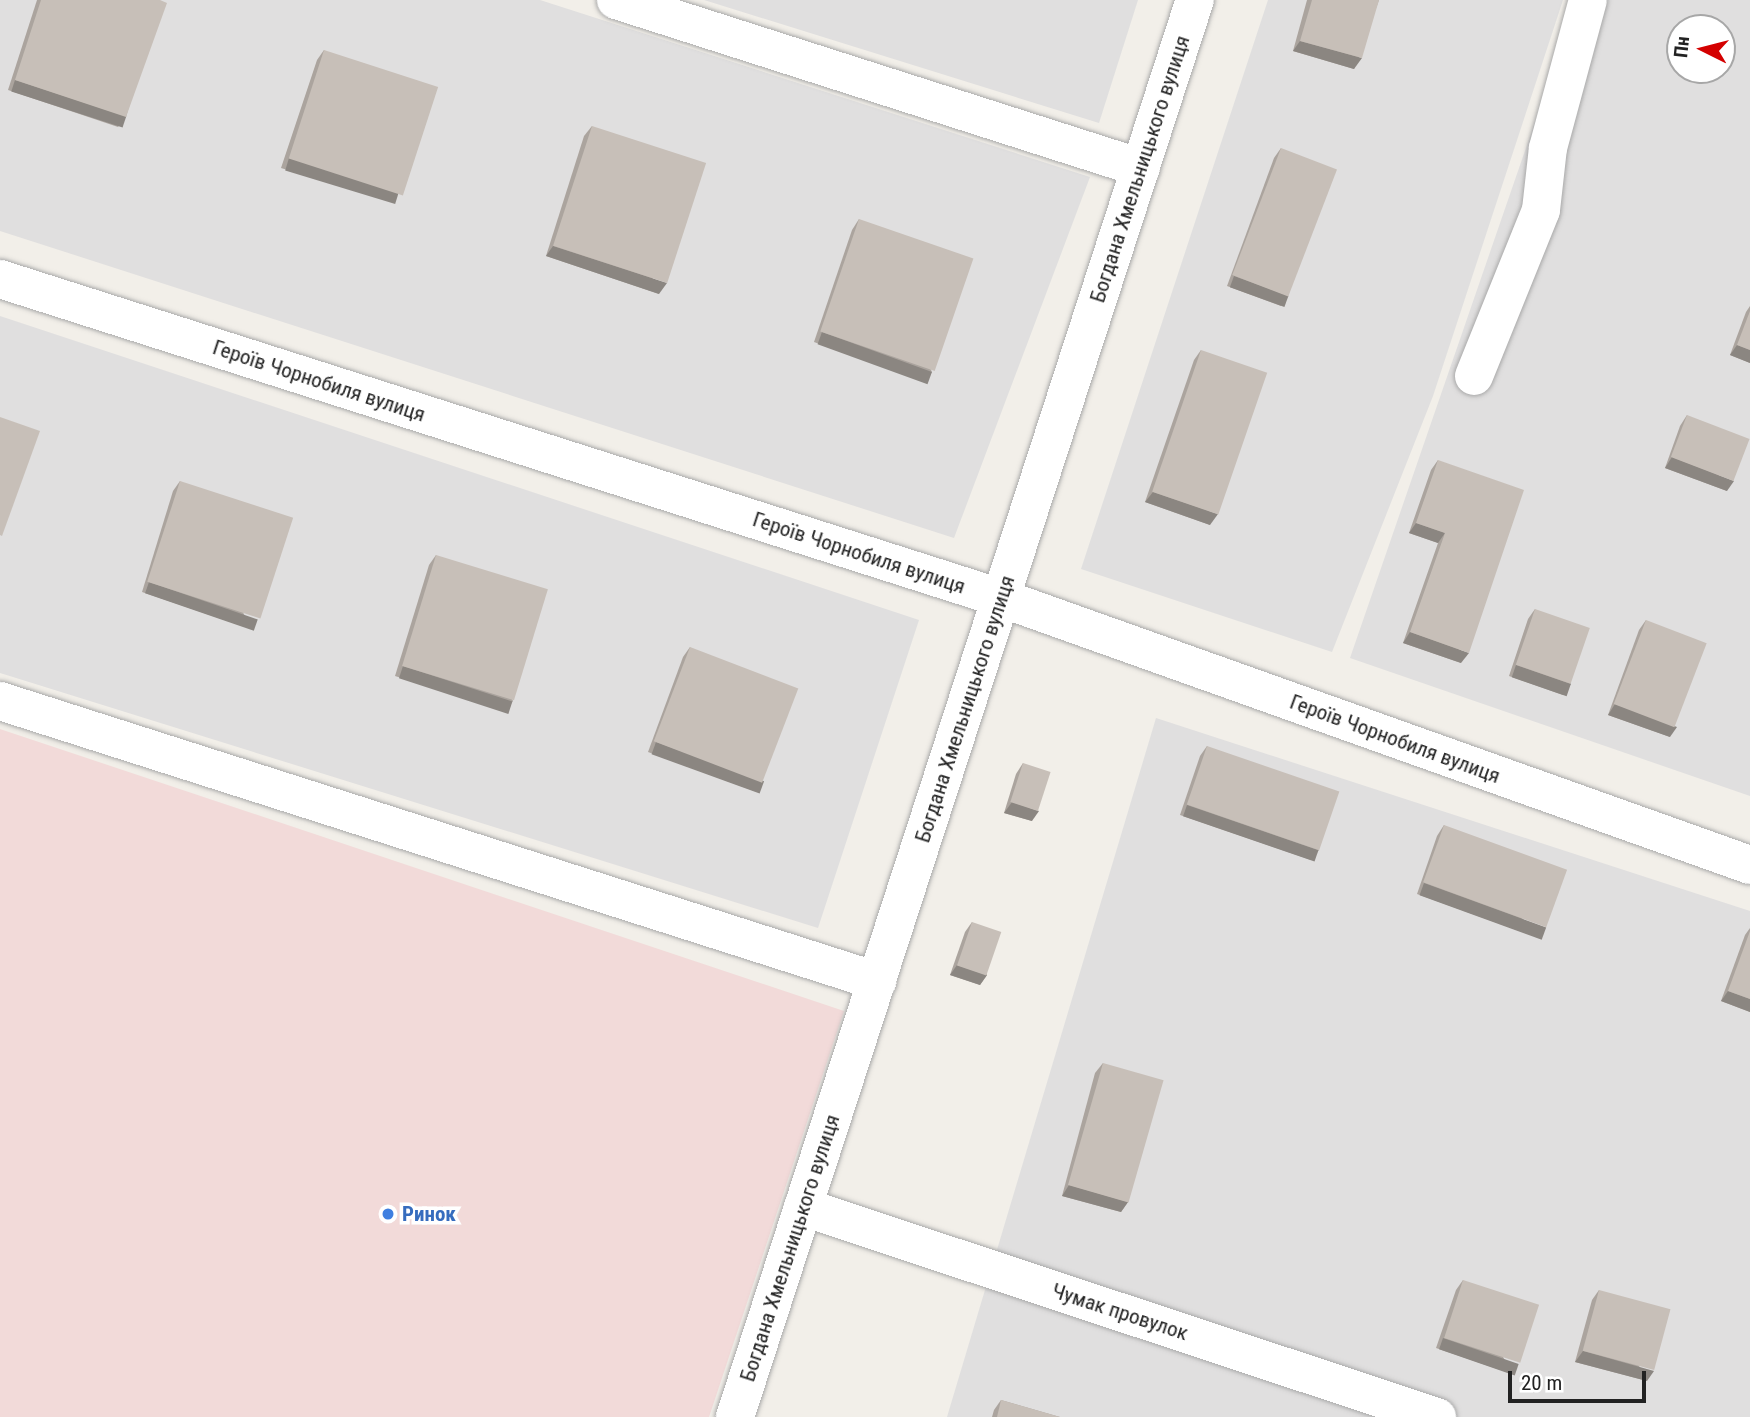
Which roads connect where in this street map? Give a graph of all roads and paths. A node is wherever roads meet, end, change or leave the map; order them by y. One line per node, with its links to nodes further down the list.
1 (616, 0): 4 (street)
2 (1195, 0): 4 (street, Богдана Хмельницького вулиця)
3 (1588, 0): 6 (street)
4 (1141, 168): 7 (street, Богдана Хмельницького вулиця)
5 (0, 279): 7 (street, Героїв Чорнобиля вулиця)
6 (1474, 376)
7 (1001, 598): 9 (street, Героїв Чорнобиля вулиця); 10 (street, Богдана Хмельницького вулиця)
8 (0, 701): 10 (street)
9 (1750, 865)
10 (877, 981): 11 (street, Богдана Хмельницького вулиця)
11 (803, 1207): 12 (street, Богдана Хмельницького вулиця); 13 (street, Чумак провулок)
12 (735, 1417)
13 (1437, 1417)

